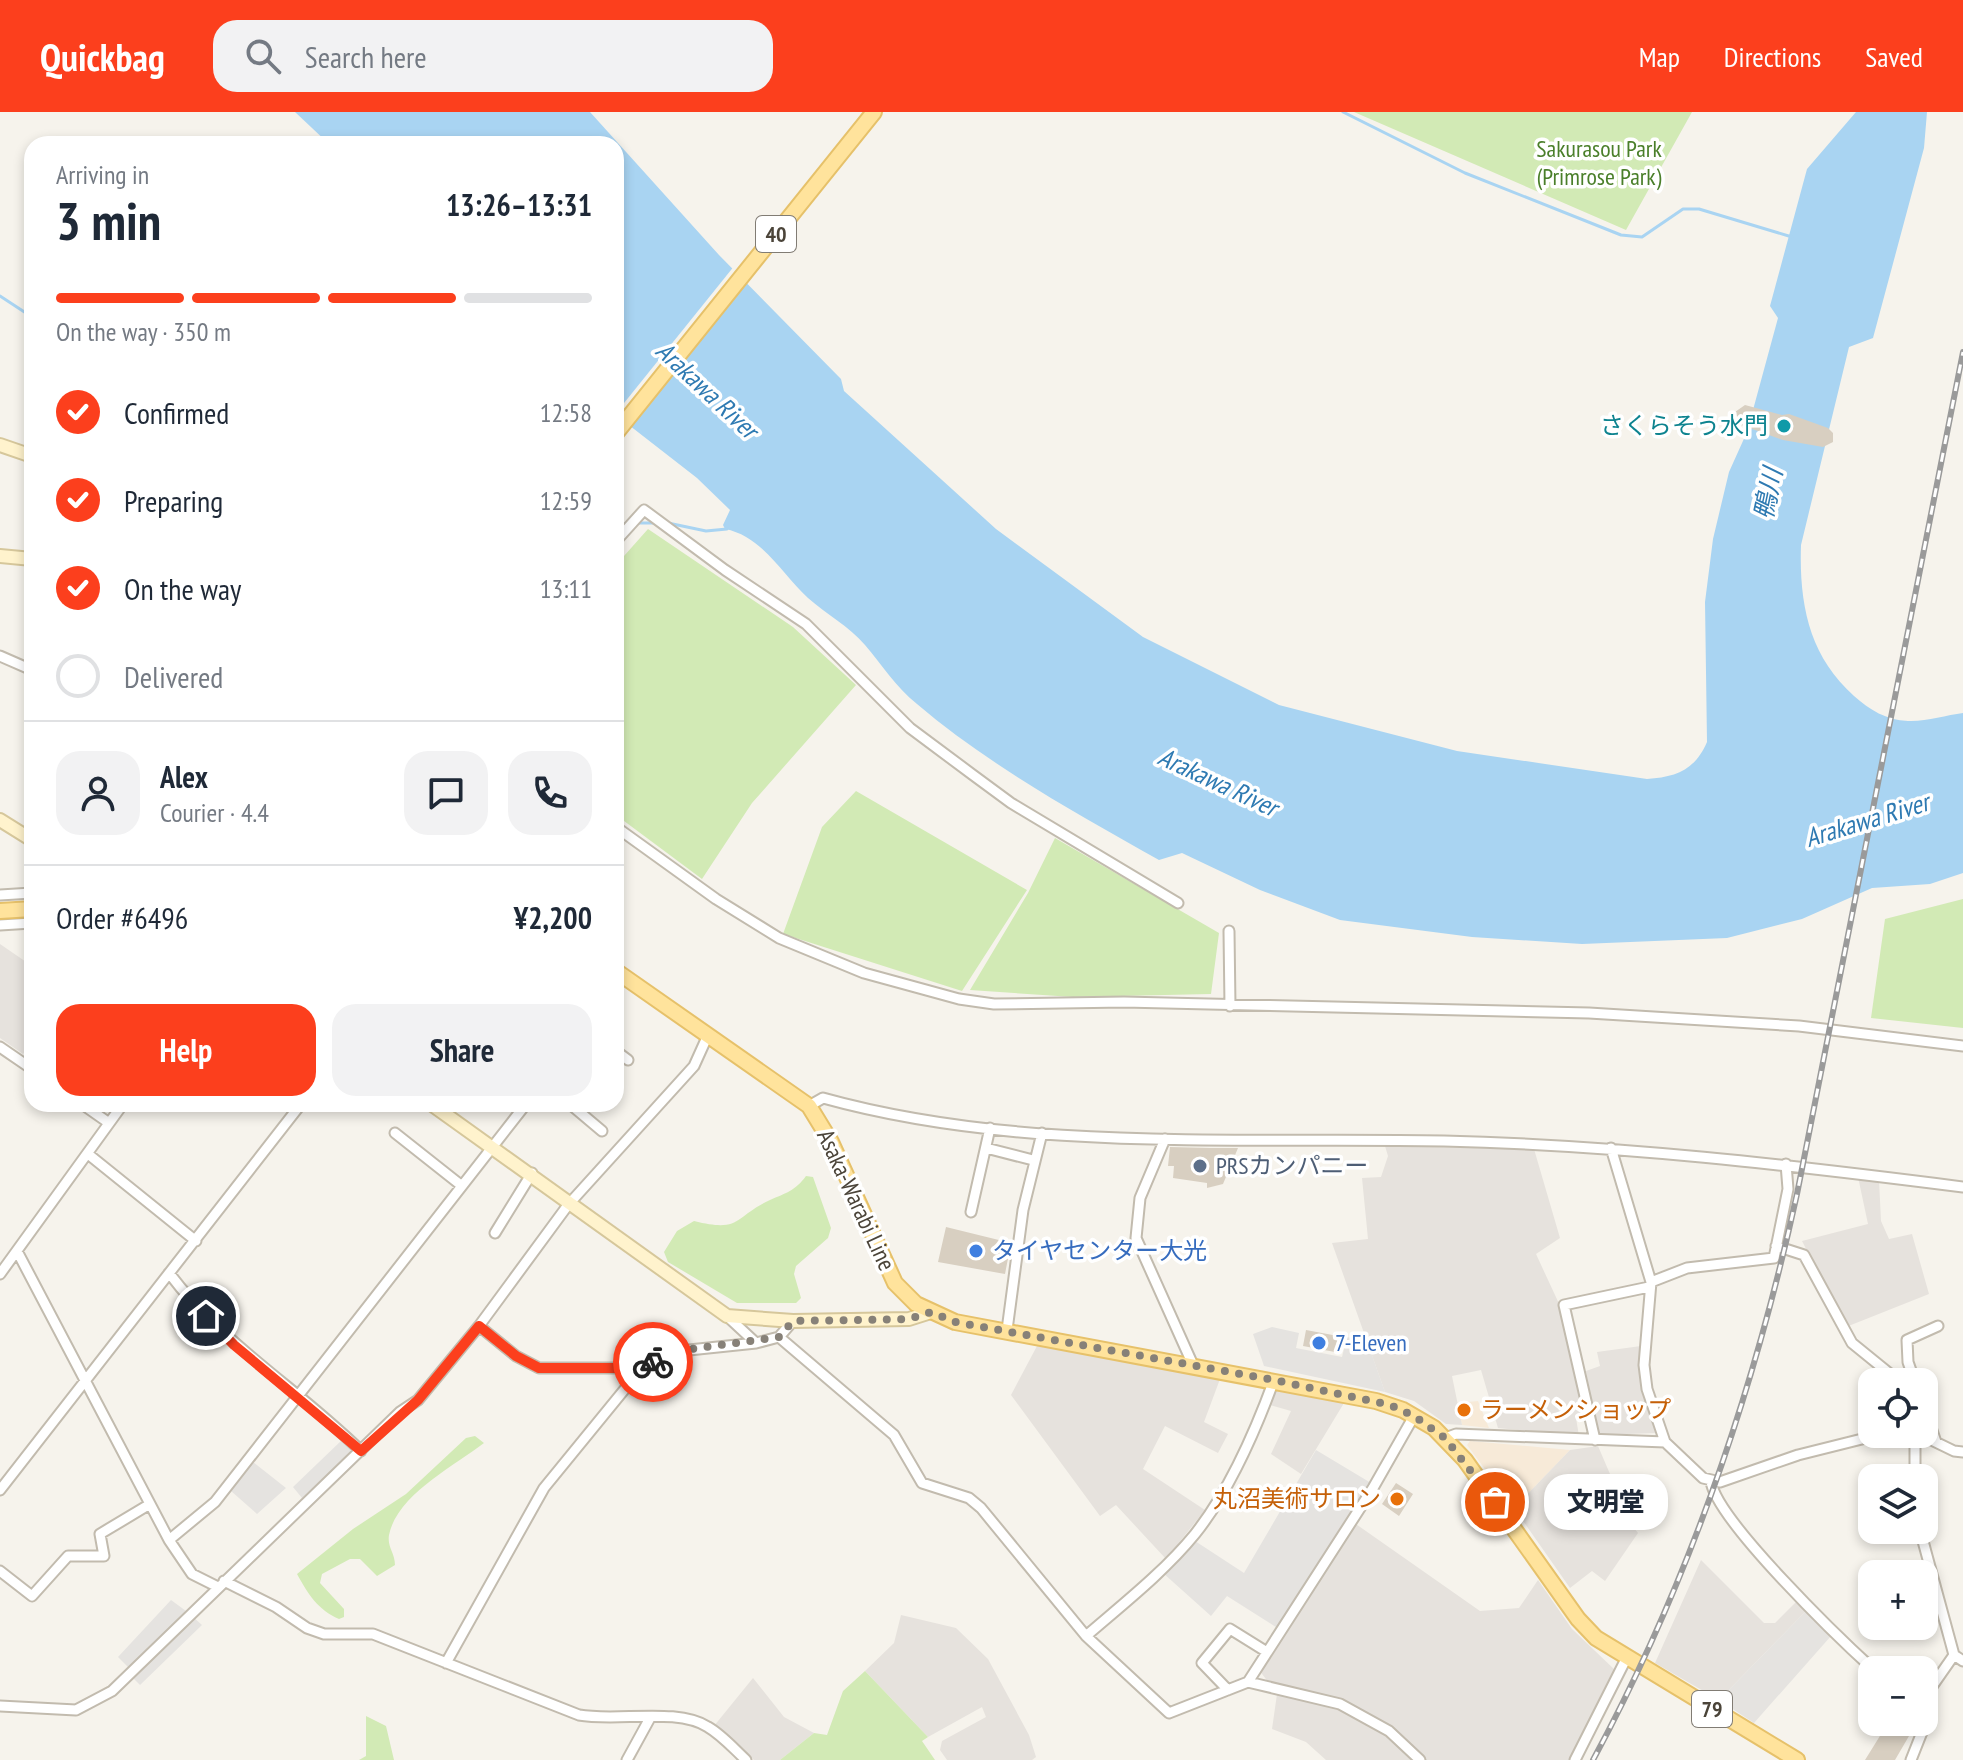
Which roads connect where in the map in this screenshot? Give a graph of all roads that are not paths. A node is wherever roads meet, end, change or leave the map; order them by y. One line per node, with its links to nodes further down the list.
1 (874, 112): 2 (main road, 40)
2 (624, 423)
3 (0, 445): 4 (street)
4 (24, 453)
5 (624, 532): 15 (street)
6 (0, 556): 7 (street)
7 (24, 558)
8 (0, 656): 9 (street)
9 (24, 666)
10 (0, 820): 12 (street)
11 (624, 833): 22 (street)
12 (24, 835)
13 (24, 894): 14 (street)
14 (0, 895)
15 (1178, 903)
16 (24, 910): 17 (main road)
17 (0, 911)
18 (24, 924): 19 (street)
19 (0, 925)
20 (1229, 931): 22 (street)
21 (624, 977): 23 (main road, Asaka-Warabi Line / 79)
22 (1230, 1006): 24 (street)
23 (708, 1035): 29 (main road, Asaka-Warabi Line / 79); 51 (street)
24 (1963, 1046)
25 (0, 1047): 28 (street)
26 (624, 1057): 27 (street)
27 (628, 1060)
28 (24, 1064)
29 (809, 1106): 37 (street); 60 (main road, Asaka-Warabi Line / 79)
30 (93, 1112): 36 (street)
31 (117, 1112): 36 (street)
32 (295, 1112): 54 (street)
33 (443, 1112): 42 (street)
34 (520, 1112): 42 (street)
35 (579, 1112): 38 (street)
36 (109, 1123): 45 (street)
37 (990, 1128): 40 (street); 43 (street)
38 (602, 1131)
39 (395, 1133): 49 (street)
40 (1042, 1133): 41 (street); 46 (street)
41 (1165, 1139): 44 (street); 68 (street)
42 (493, 1145): 48 (street); 49 (street)
43 (986, 1148): 46 (street); 52 (street)
44 (1611, 1148): 47 (street); 59 (street)
45 (88, 1154): 54 (street); 56 (street)
46 (1033, 1160): 65 (street)
47 (1786, 1164): 50 (street); 55 (street)
48 (532, 1173): 51 (street); 53 (street)
49 (462, 1186): 74 (street)
50 (1963, 1187)
51 (568, 1205): 61 (street); 63 (street)
52 (971, 1212)
53 (495, 1233)
54 (196, 1241): 57 (street)
55 (1776, 1246): 59 (street); 70 (street)
56 (17, 1251): 58 (street); 73 (street)
57 (169, 1273): 73 (street); 74 (street)
58 (0, 1274)
59 (1650, 1285): 77 (street); 79 (street)
60 (931, 1312): 62 (street); 65 (main road, Asaka-Warabi Line / 79)
61 (727, 1316): 62 (street); 67 (street)
62 (793, 1321): 66 (street)
63 (479, 1326): 69 (street); 81 (street)
64 (1938, 1326): 71 (street)
65 (1007, 1330): 68 (main road, Asaka-Warabi Line / 79)
66 (779, 1337): 67 (street); 90 (street)
67 (756, 1343): 69 (street)
68 (1193, 1365): 72 (main road, Asaka-Warabi Line / 79)
69 (642, 1368): 96 (street)
70 (1883, 1368)
71 (1910, 1368)
72 (1274, 1380): 75 (main road, Asaka-Warabi Line / 79); 90 (street)
73 (84, 1381): 84 (street); 85 (street)
74 (297, 1399): 81 (street); 86 (street)
75 (1414, 1416): 76 (main road, Asaka-Warabi Line / 79); 91 (street)
76 (1445, 1438): 77 (street); 94 (main road, Asaka-Warabi Line / 79)
77 (1595, 1440): 79 (street)
78 (1858, 1440): 83 (street)
79 (1665, 1442): 83 (street)
80 (1938, 1443): 82 (street)
81 (361, 1451): 89 (street)
82 (1963, 1452)
83 (1711, 1481): 93 (street)
84 (0, 1490)
85 (150, 1504): 86 (street); 88 (street)
86 (169, 1540): 89 (street)
87 (1924, 1544): 92 (street)
88 (0, 1571)
89 (221, 1584): 96 (street); 100 (street)
90 (1086, 1636): 99 (street)
91 (1267, 1652): 98 (street); 99 (street)
92 (1954, 1655): 95 (street); 97 (street)
93 (1858, 1656)
94 (1626, 1659): 106 (street); 107 (main road, Asaka-Warabi Line / 79)
95 (1963, 1661)
96 (446, 1663): 101 (street)
97 (1938, 1678)
98 (1248, 1682): 99 (street); 105 (street)
99 (1228, 1690)
100 (0, 1706)
101 (650, 1718): 103 (street); 104 (street)
102 (1920, 1736): 108 (street)
103 (627, 1760)
104 (746, 1760)
105 (1420, 1760)
106 (1575, 1760)
107 (1797, 1760)
108 (1911, 1760)

